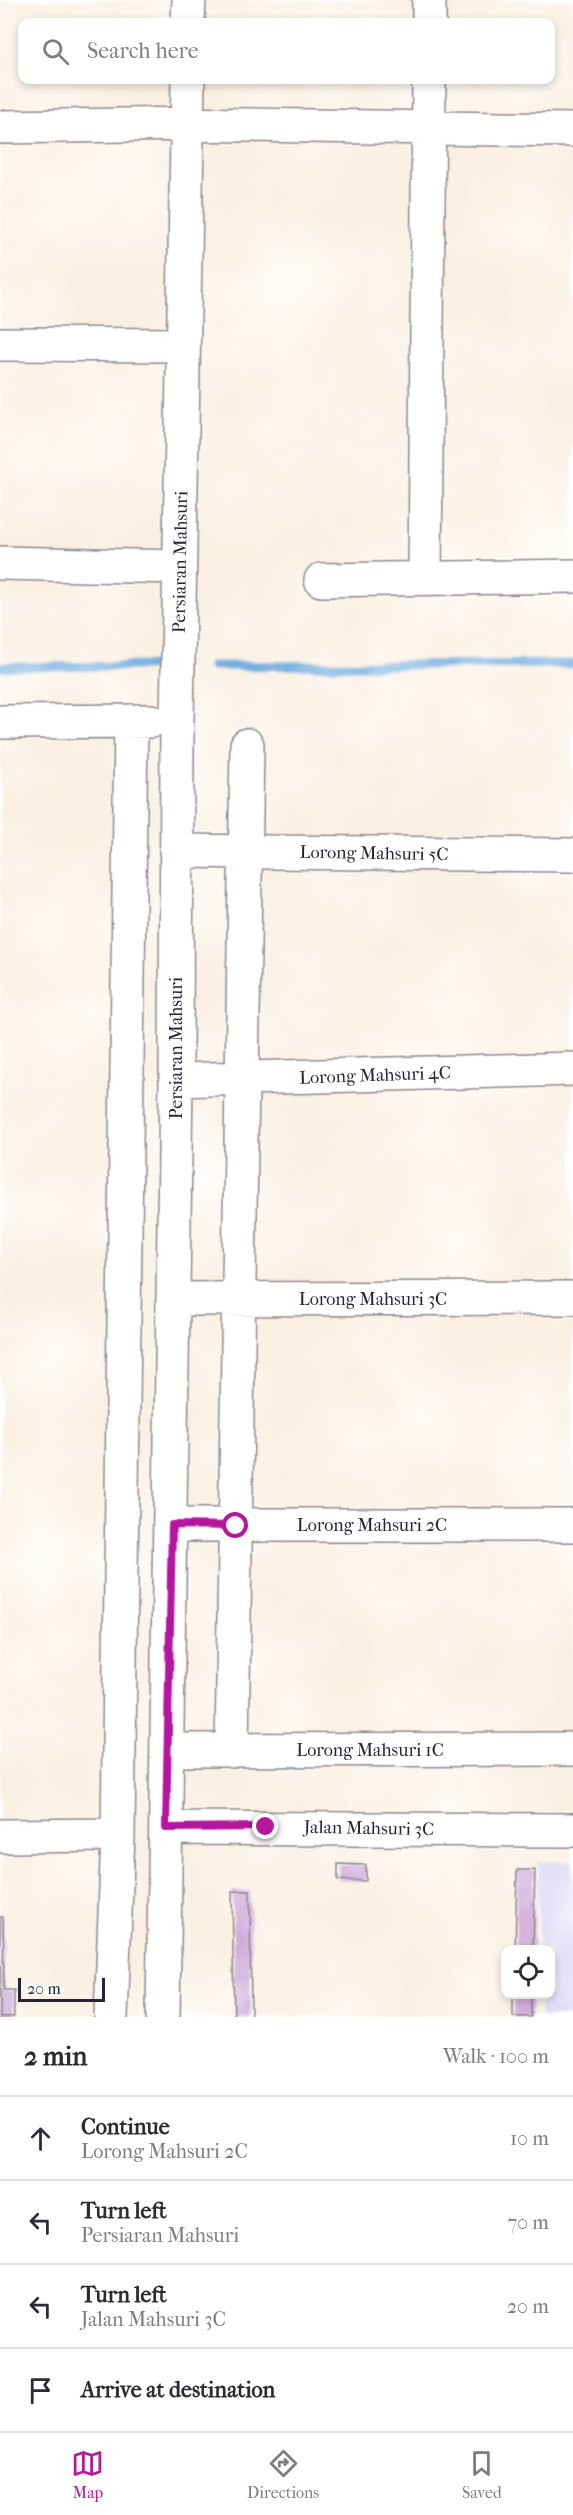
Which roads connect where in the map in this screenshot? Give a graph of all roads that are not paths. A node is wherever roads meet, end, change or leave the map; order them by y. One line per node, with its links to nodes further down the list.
1 (189, 0): 3 (street)
2 (429, 0): 4 (street)
3 (188, 18)
4 (429, 18)
5 (188, 84): 7 (street, Persiaran Mahsuri)
6 (429, 84): 9 (street)
7 (188, 124): 8 (street); 9 (street); 12 (street, Persiaran Mahsuri)
8 (0, 127)
9 (428, 128): 10 (street); 16 (street)
10 (573, 130)
11 (0, 344): 12 (street)
12 (183, 345): 14 (street, Persiaran Mahsuri)
13 (0, 563): 14 (street)
14 (179, 567): 19 (street, Persiaran Mahsuri)
15 (573, 576): 16 (street)
16 (425, 578): 17 (street)
17 (321, 580)
18 (131, 721): 19 (street); 20 (street); 39 (street)
19 (177, 721): 22 (street, Persiaran Mahsuri)
20 (0, 722)
21 (247, 745): 23 (street)
22 (176, 851): 23 (street, Lorong Mahsuri 5C); 27 (street, Persiaran Mahsuri)
23 (245, 851): 24 (street, Lorong Mahsuri 5C); 26 (street)
24 (573, 855)
25 (573, 1069): 26 (street, Lorong Mahsuri 4C)
26 (242, 1079): 27 (street, Lorong Mahsuri 4C); 30 (street)
27 (176, 1080): 29 (street, Persiaran Mahsuri)
28 (573, 1298): 30 (street, Lorong Mahsuri 3C)
29 (173, 1299): 30 (street, Lorong Mahsuri 3C); 31 (street, Persiaran Mahsuri)
30 (239, 1300): 33 (street)
31 (172, 1525): 33 (street, Lorong Mahsuri 2C); 35 (street, Persiaran Mahsuri)
32 (573, 1525): 33 (street, Lorong Mahsuri 2C)
33 (236, 1526): 36 (street)
34 (573, 1749): 36 (street, Lorong Mahsuri 1C)
35 (167, 1750): 36 (street, Lorong Mahsuri 1C); 37 (street, Persiaran Mahsuri)
36 (232, 1751)
37 (166, 1828): 38 (street, Jalan Mahsuri 3C); 41 (street, Persiaran Mahsuri)
38 (573, 1830)
39 (118, 1835): 40 (street); 42 (street)
40 (0, 1836)
41 (164, 1980): 42 (street); 44 (street, Persiaran Mahsuri)
42 (112, 1981): 43 (street)
43 (111, 2017)
44 (163, 2017)

